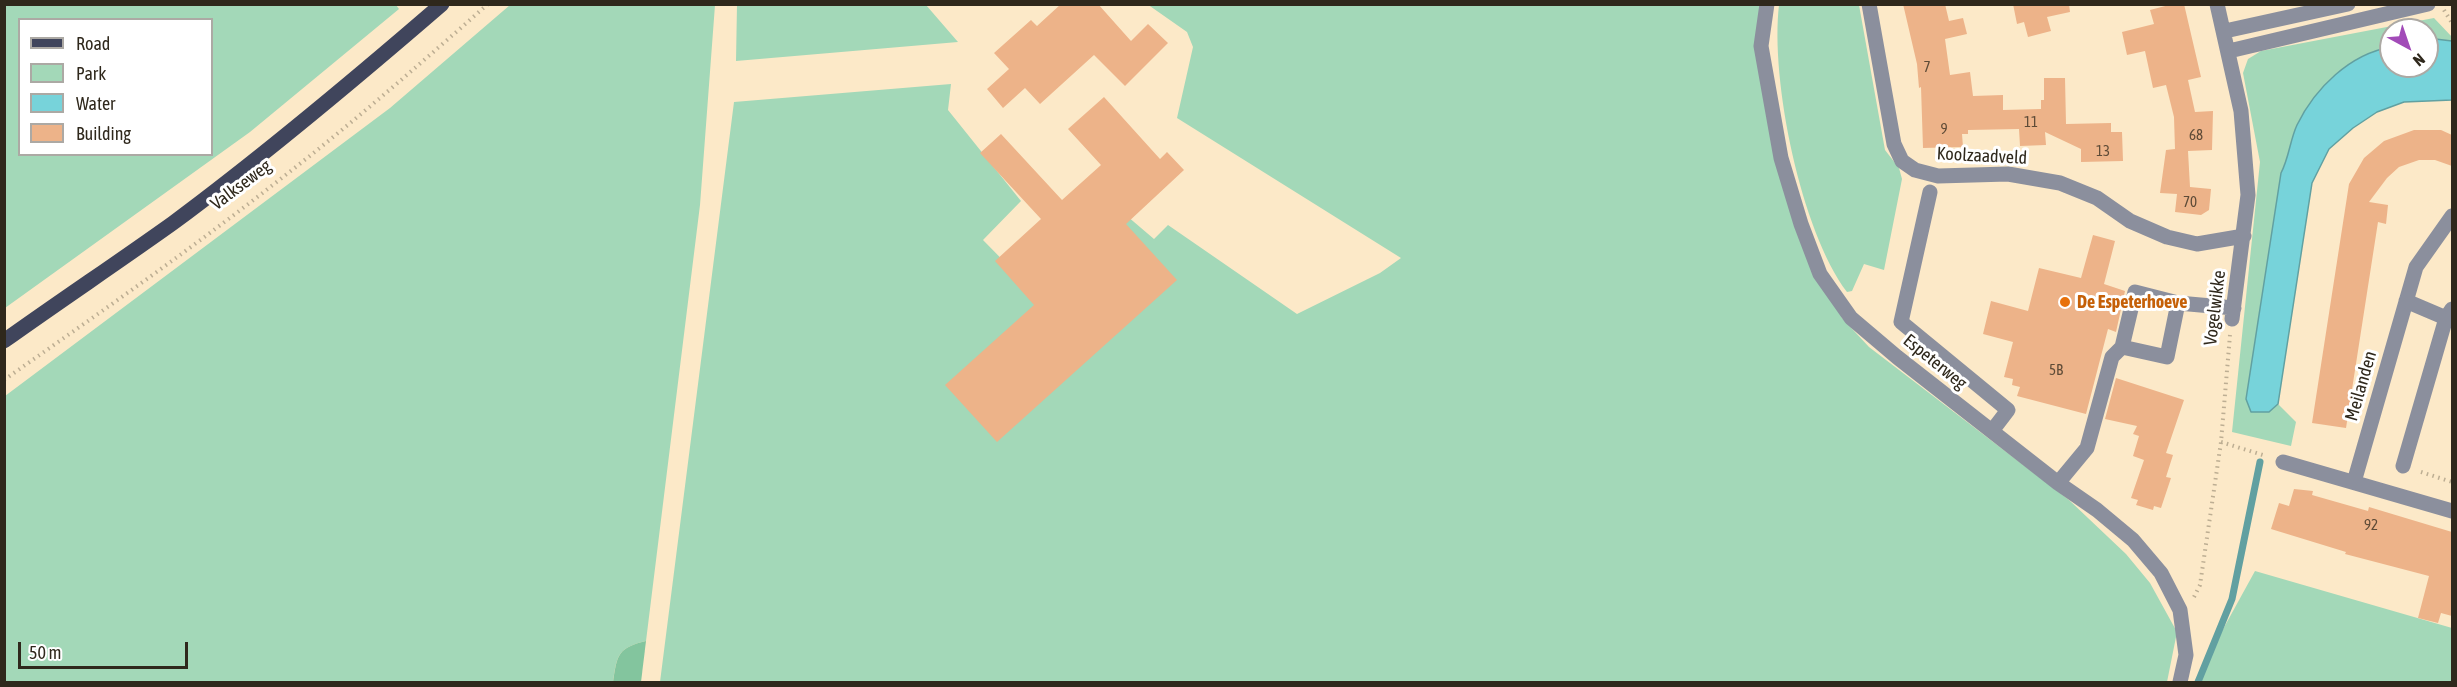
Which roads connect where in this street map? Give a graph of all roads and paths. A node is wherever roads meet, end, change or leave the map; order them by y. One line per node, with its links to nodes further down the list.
1 (442, 4): 20 (main road, Valkseweg)
2 (488, 4): 22 (path, Valkseweg)
3 (1767, 4): 23 (street, Espeterweg)
4 (1869, 4): 15 (street, Koolzaadveld)
5 (2217, 4): 11 (street, Vogelwikke)
6 (2348, 4): 11 (street)
7 (2428, 4): 9 (street)
8 (2441, 4): 10 (path)
9 (2400, 8): 12 (street)
10 (2452, 24)
11 (2225, 31): 12 (street, Vogelwikke)
12 (2229, 51): 15 (street, Vogelwikke)
13 (1930, 192): 23 (street)
14 (2452, 216): 16 (street, Meilanden)
15 (2244, 236): 18 (street, Vogelwikke)
16 (2406, 301): 19 (street); 27 (street, Meilanden)
17 (2178, 303): 18 (street); 21 (street); 21 (street)
18 (2233, 314): 24 (path, Vogelwikke)
19 (2449, 314): 26 (street)
20 (4, 341)
21 (2122, 347): 29 (street)
22 (4, 380)
23 (1992, 431): 29 (street, Espeterweg)
24 (2221, 442): 25 (path); 31 (path, Vogelwikke)
25 (2283, 462): 27 (street)
26 (2403, 466): 28 (path)
27 (2354, 482): 30 (street)
28 (2452, 482)
29 (2058, 483): 31 (street, Espeterweg)
30 (2452, 511)
31 (2180, 610): 32 (street, Espeterweg)
32 (2180, 682)

